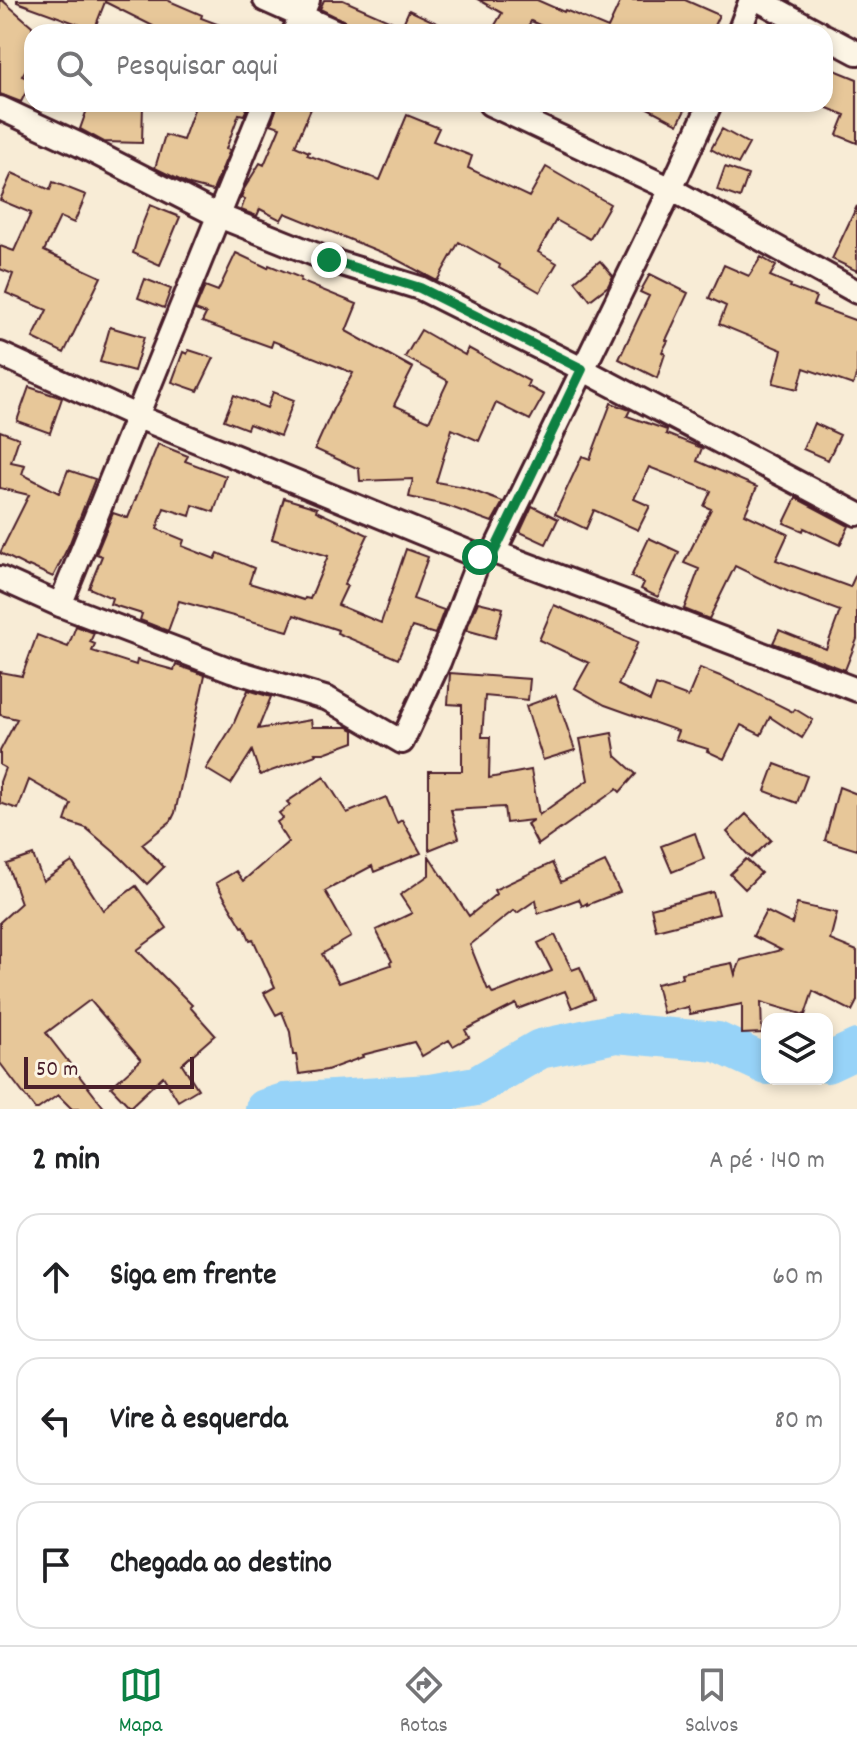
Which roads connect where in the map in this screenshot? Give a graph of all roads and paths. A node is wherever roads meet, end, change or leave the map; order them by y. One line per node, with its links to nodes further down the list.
1 (265, 0): 4 (street)
2 (751, 0): 5 (street)
3 (759, 0): 6 (street)
4 (301, 16)
5 (742, 24)
6 (803, 24)
7 (833, 40): 8 (street)
8 (857, 53)
9 (0, 108): 14 (street)
10 (261, 112): 14 (street)
11 (507, 112): 13 (street)
12 (706, 112): 13 (street)
13 (671, 189): 15 (street); 17 (street)
14 (219, 216): 17 (street); 18 (street)
15 (857, 292)
16 (0, 354): 18 (street)
17 (582, 369): 19 (street); 20 (street)
18 (136, 416): 20 (street); 22 (street)
19 (857, 514)
20 (487, 555): 22 (street); 23 (street)
21 (0, 578): 22 (street)
22 (60, 605)
23 (857, 690)

